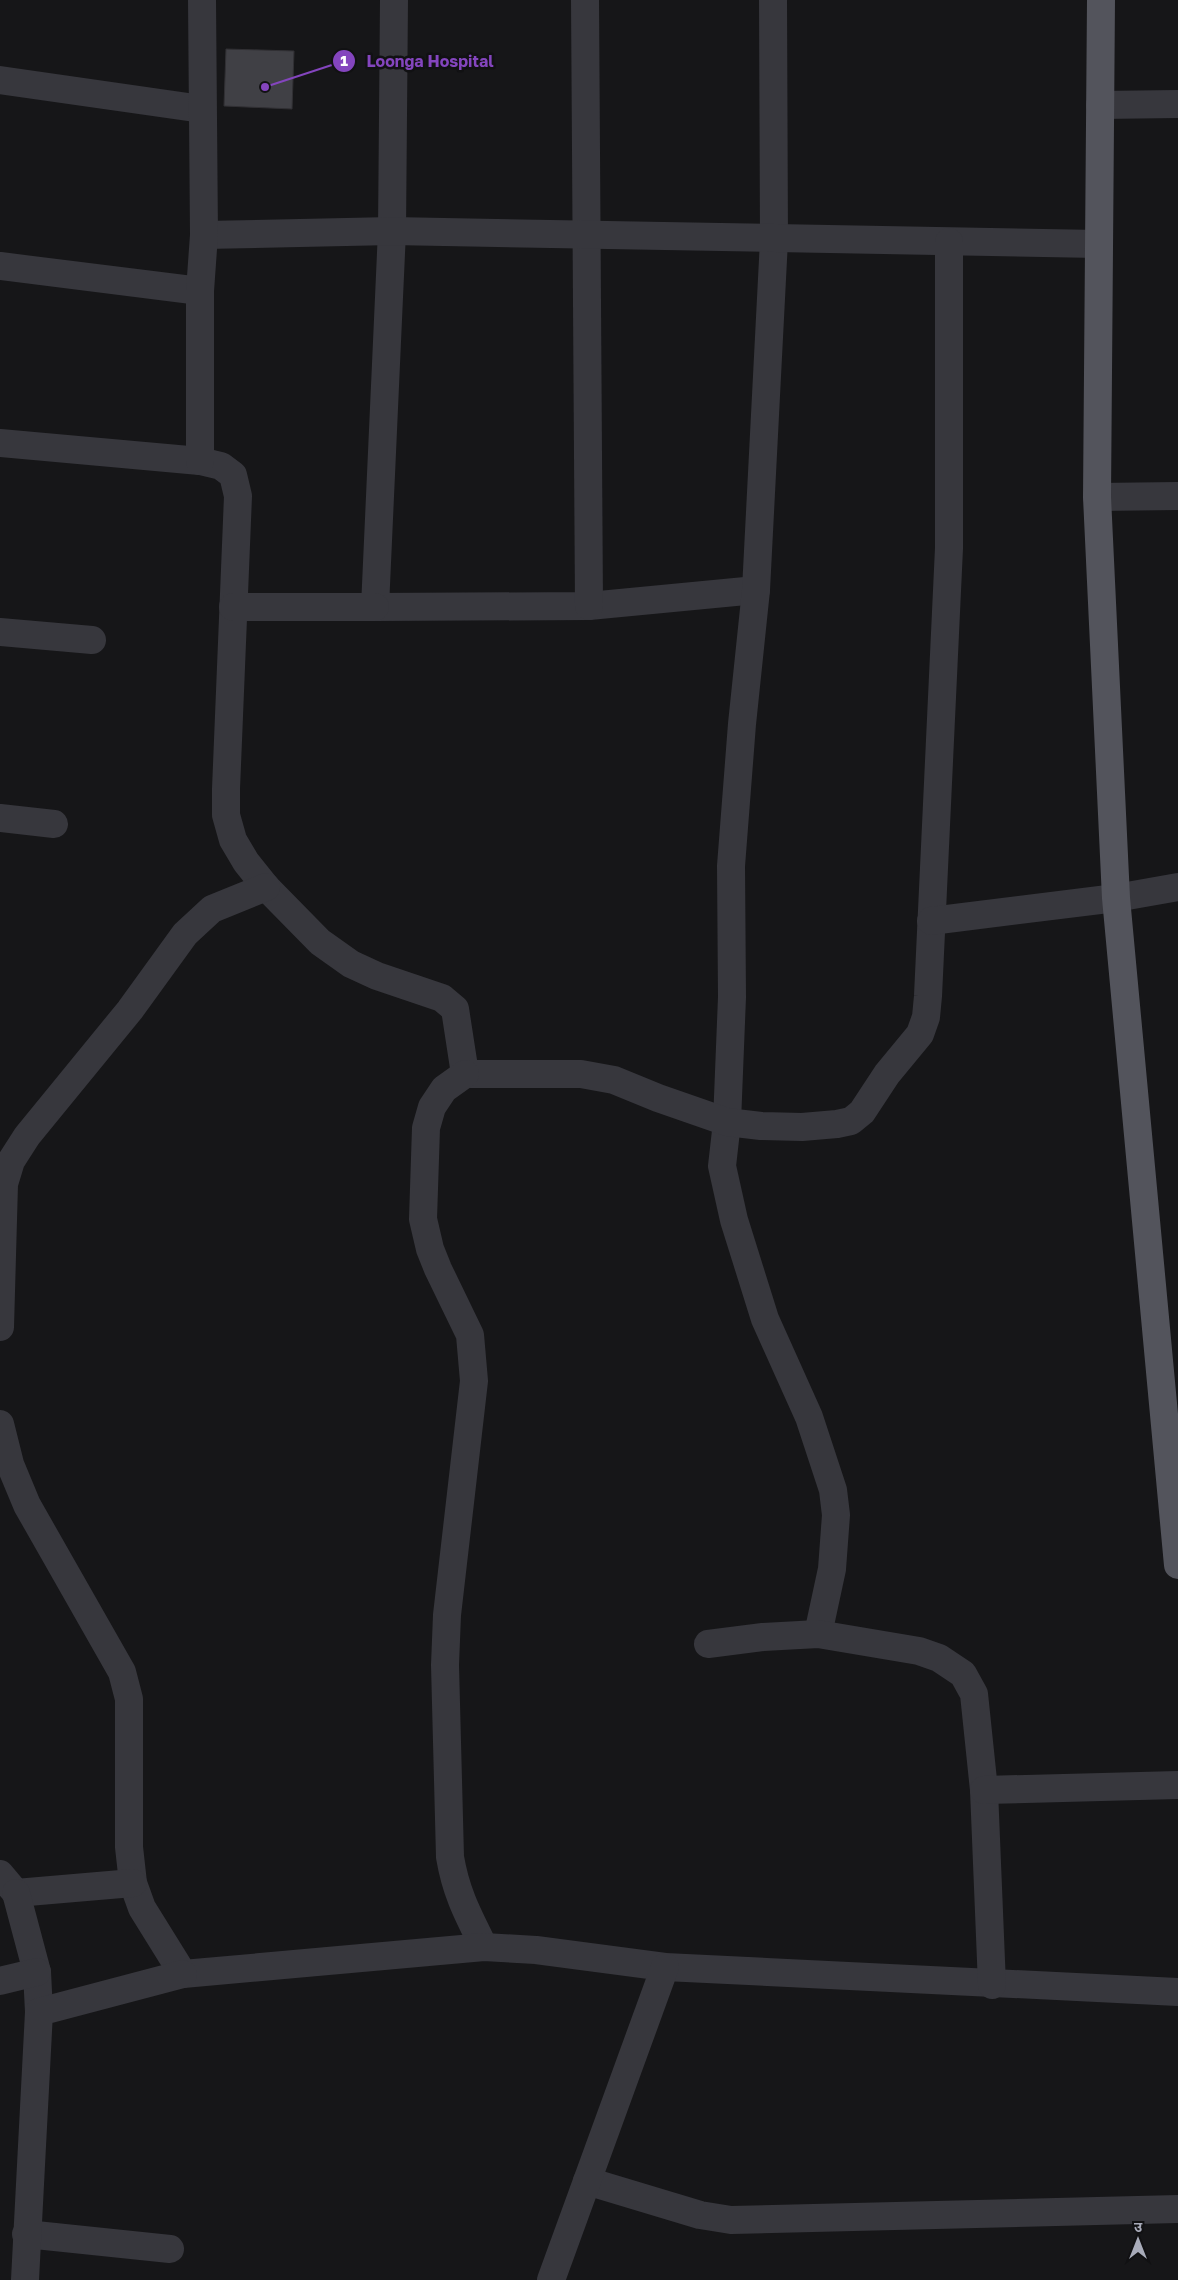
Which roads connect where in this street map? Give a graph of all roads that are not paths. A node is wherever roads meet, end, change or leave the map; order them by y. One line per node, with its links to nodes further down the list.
1 (202, 0): 9 (street)
2 (394, 0): 10 (street)
3 (585, 0): 12 (street)
4 (773, 0): 13 (street)
5 (1101, 0): 8 (main road)
6 (0, 80): 9 (street)
7 (1178, 104): 8 (street)
8 (1100, 105): 15 (main road)
9 (202, 109): 11 (street)
10 (392, 231): 11 (street); 12 (street); 25 (street)
11 (204, 235): 17 (street)
12 (586, 236): 13 (street); 23 (street)
13 (774, 240): 14 (street); 22 (street)
14 (948, 242): 15 (street); 33 (street)
15 (1099, 244): 21 (main road)
16 (0, 266): 17 (street)
17 (200, 291): 19 (street)
18 (0, 443): 19 (street)
19 (200, 461): 24 (street)
20 (1178, 496): 21 (street)
21 (1097, 497): 32 (main road)
22 (756, 590): 23 (street); 35 (street)
23 (589, 606): 25 (street)
24 (233, 607): 25 (street); 30 (street)
25 (375, 607)
26 (0, 632): 27 (street)
27 (92, 640)
28 (0, 818): 29 (street)
29 (54, 824)
30 (266, 887): 34 (street); 36 (street)
31 (1178, 887): 32 (street)
32 (1116, 898): 33 (street); 39 (main road)
33 (931, 921): 35 (street)
34 (465, 1074): 35 (street); 46 (street)
35 (727, 1122): 40 (street)
36 (1, 1214): 37 (street)
37 (0, 1327)
38 (0, 1424): 44 (street)
39 (1178, 1565)
40 (818, 1634): 41 (street); 43 (street)
41 (708, 1644)
42 (1178, 1785): 43 (street)
43 (984, 1790): 51 (street)
44 (133, 1883): 45 (street); 49 (street)
45 (8, 1884): 48 (street)
46 (484, 1947): 47 (street); 49 (street)
47 (665, 1966): 51 (street); 54 (street)
48 (37, 1972): 50 (street); 53 (street)
49 (184, 1974): 53 (street)
50 (0, 1981)
51 (992, 1984): 52 (street)
52 (1178, 1992)
53 (39, 2012): 56 (street)
54 (587, 2181): 55 (street); 59 (street)
55 (1178, 2209)
56 (26, 2234): 57 (street); 58 (street)
57 (170, 2249)
58 (25, 2280)
59 (551, 2280)

